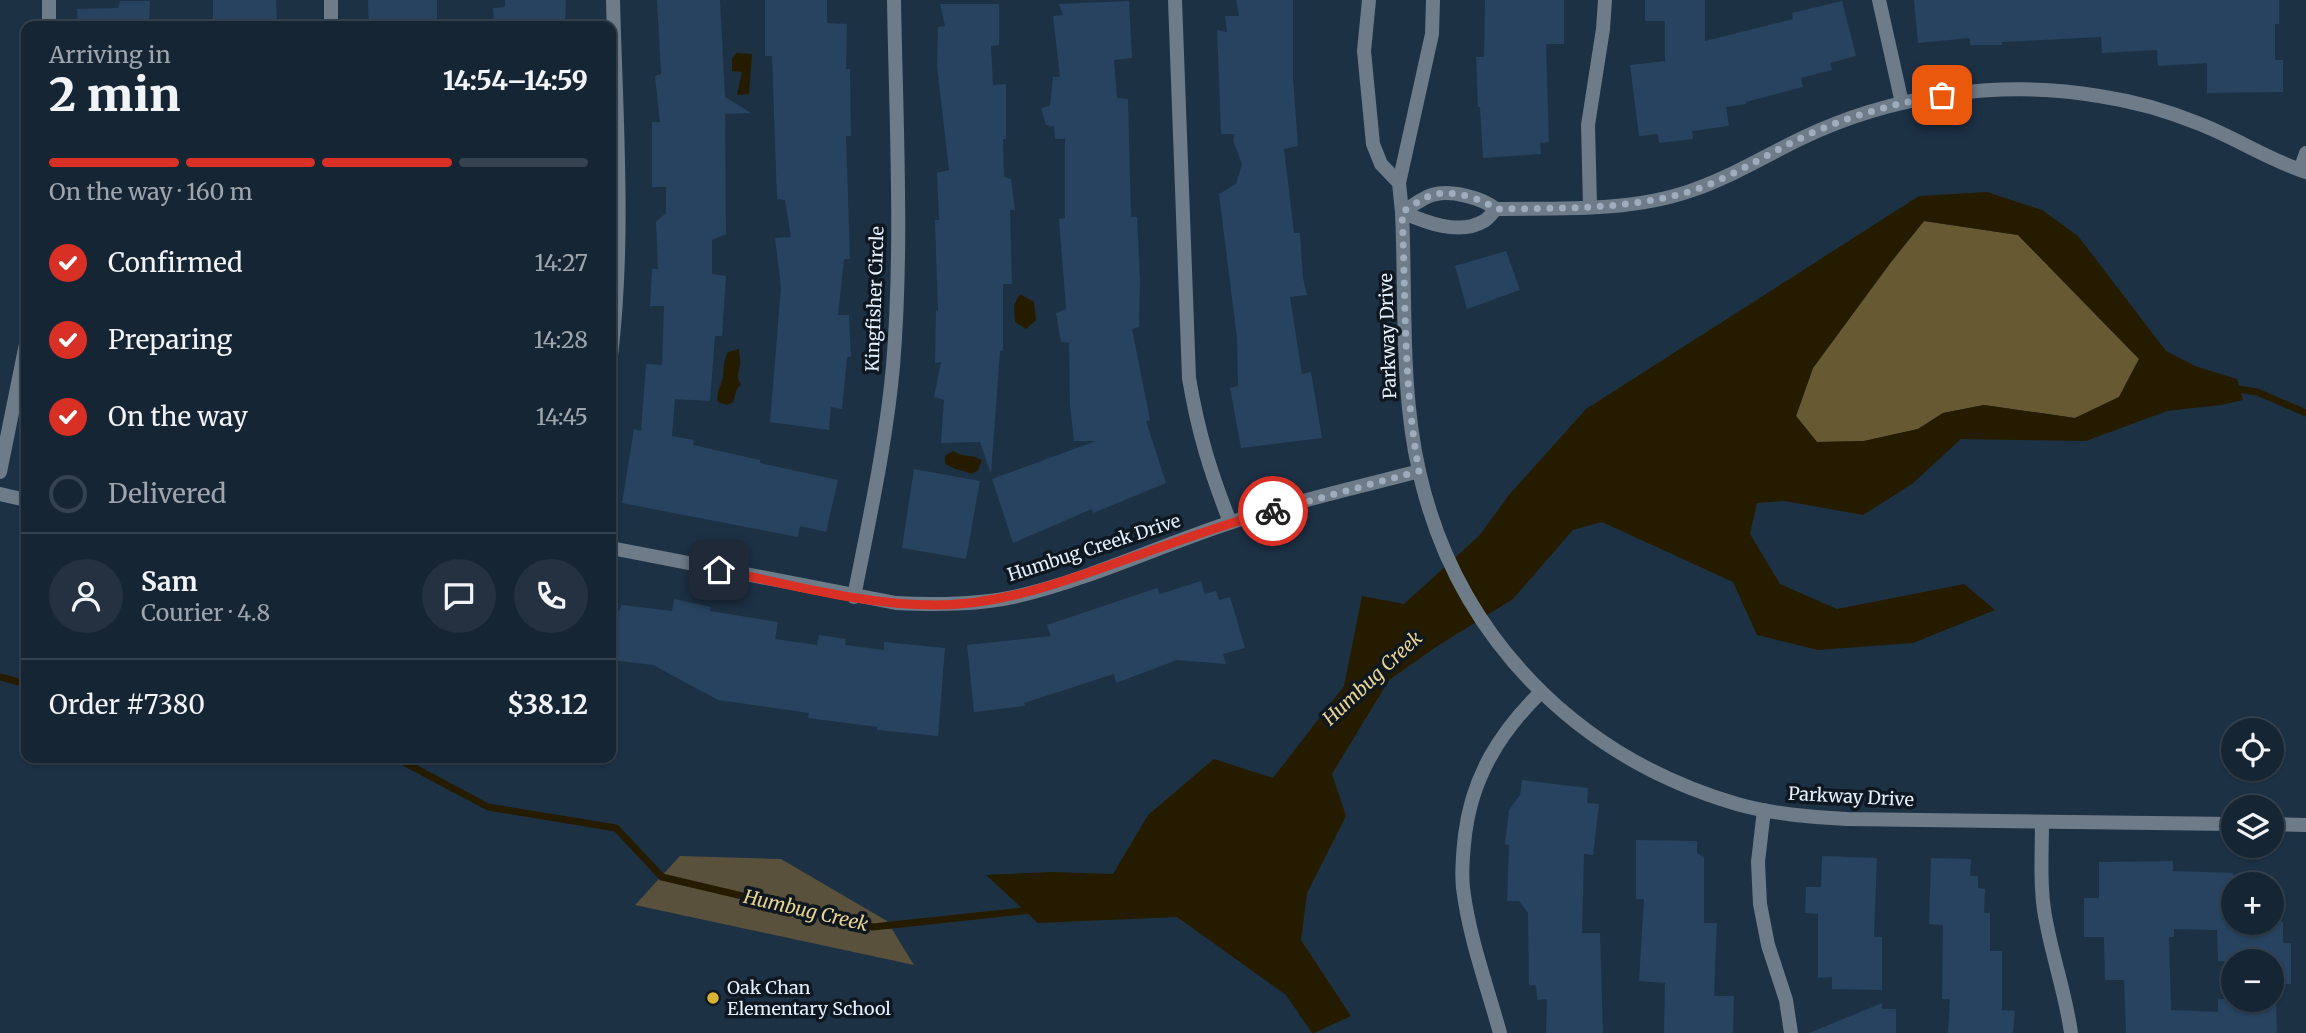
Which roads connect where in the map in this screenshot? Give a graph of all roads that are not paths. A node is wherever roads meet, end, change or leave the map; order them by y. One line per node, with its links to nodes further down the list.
1 (49, 0): 10 (street)
2 (331, 0): 11 (street)
3 (613, 0): 12 (street)
4 (894, 0): 29 (street, Kingfisher Circle)
5 (1175, 0): 27 (street)
6 (1369, 0): 17 (street)
7 (1433, 0): 17 (street, Parkway Drive)
8 (1605, 0): 18 (street)
9 (1879, 0): 13 (street)
10 (49, 21)
11 (331, 21)
12 (613, 21)
13 (1902, 103): 16 (street); 18 (street)
14 (616, 142): 21 (street)
15 (2306, 153): 16 (street)
16 (2303, 171)
17 (1399, 183): 20 (street, Parkway Drive)
18 (1590, 206): 19 (street)
19 (1496, 209): 20 (street); 20 (street)
20 (1402, 212): 23 (street, Parkway Drive)
21 (616, 291)
22 (21, 369): 24 (street)
23 (1419, 471): 27 (street, Humbug Creek Drive); 30 (street, Parkway Drive)
24 (0, 472)
25 (0, 494): 26 (street)
26 (21, 499)
27 (1230, 522): 29 (street, Humbug Creek Drive)
28 (616, 549): 29 (street, Humbug Creek Drive)
29 (855, 597)
30 (1541, 692): 31 (street, Parkway Drive); 36 (street)
31 (1764, 810): 32 (street, Parkway Drive); 37 (street)
32 (2042, 822): 33 (street, Parkway Drive); 38 (street)
33 (2221, 824)
34 (2284, 824): 35 (street)
35 (2306, 825)
36 (1500, 1033)
37 (1791, 1033)
38 (2071, 1033)

